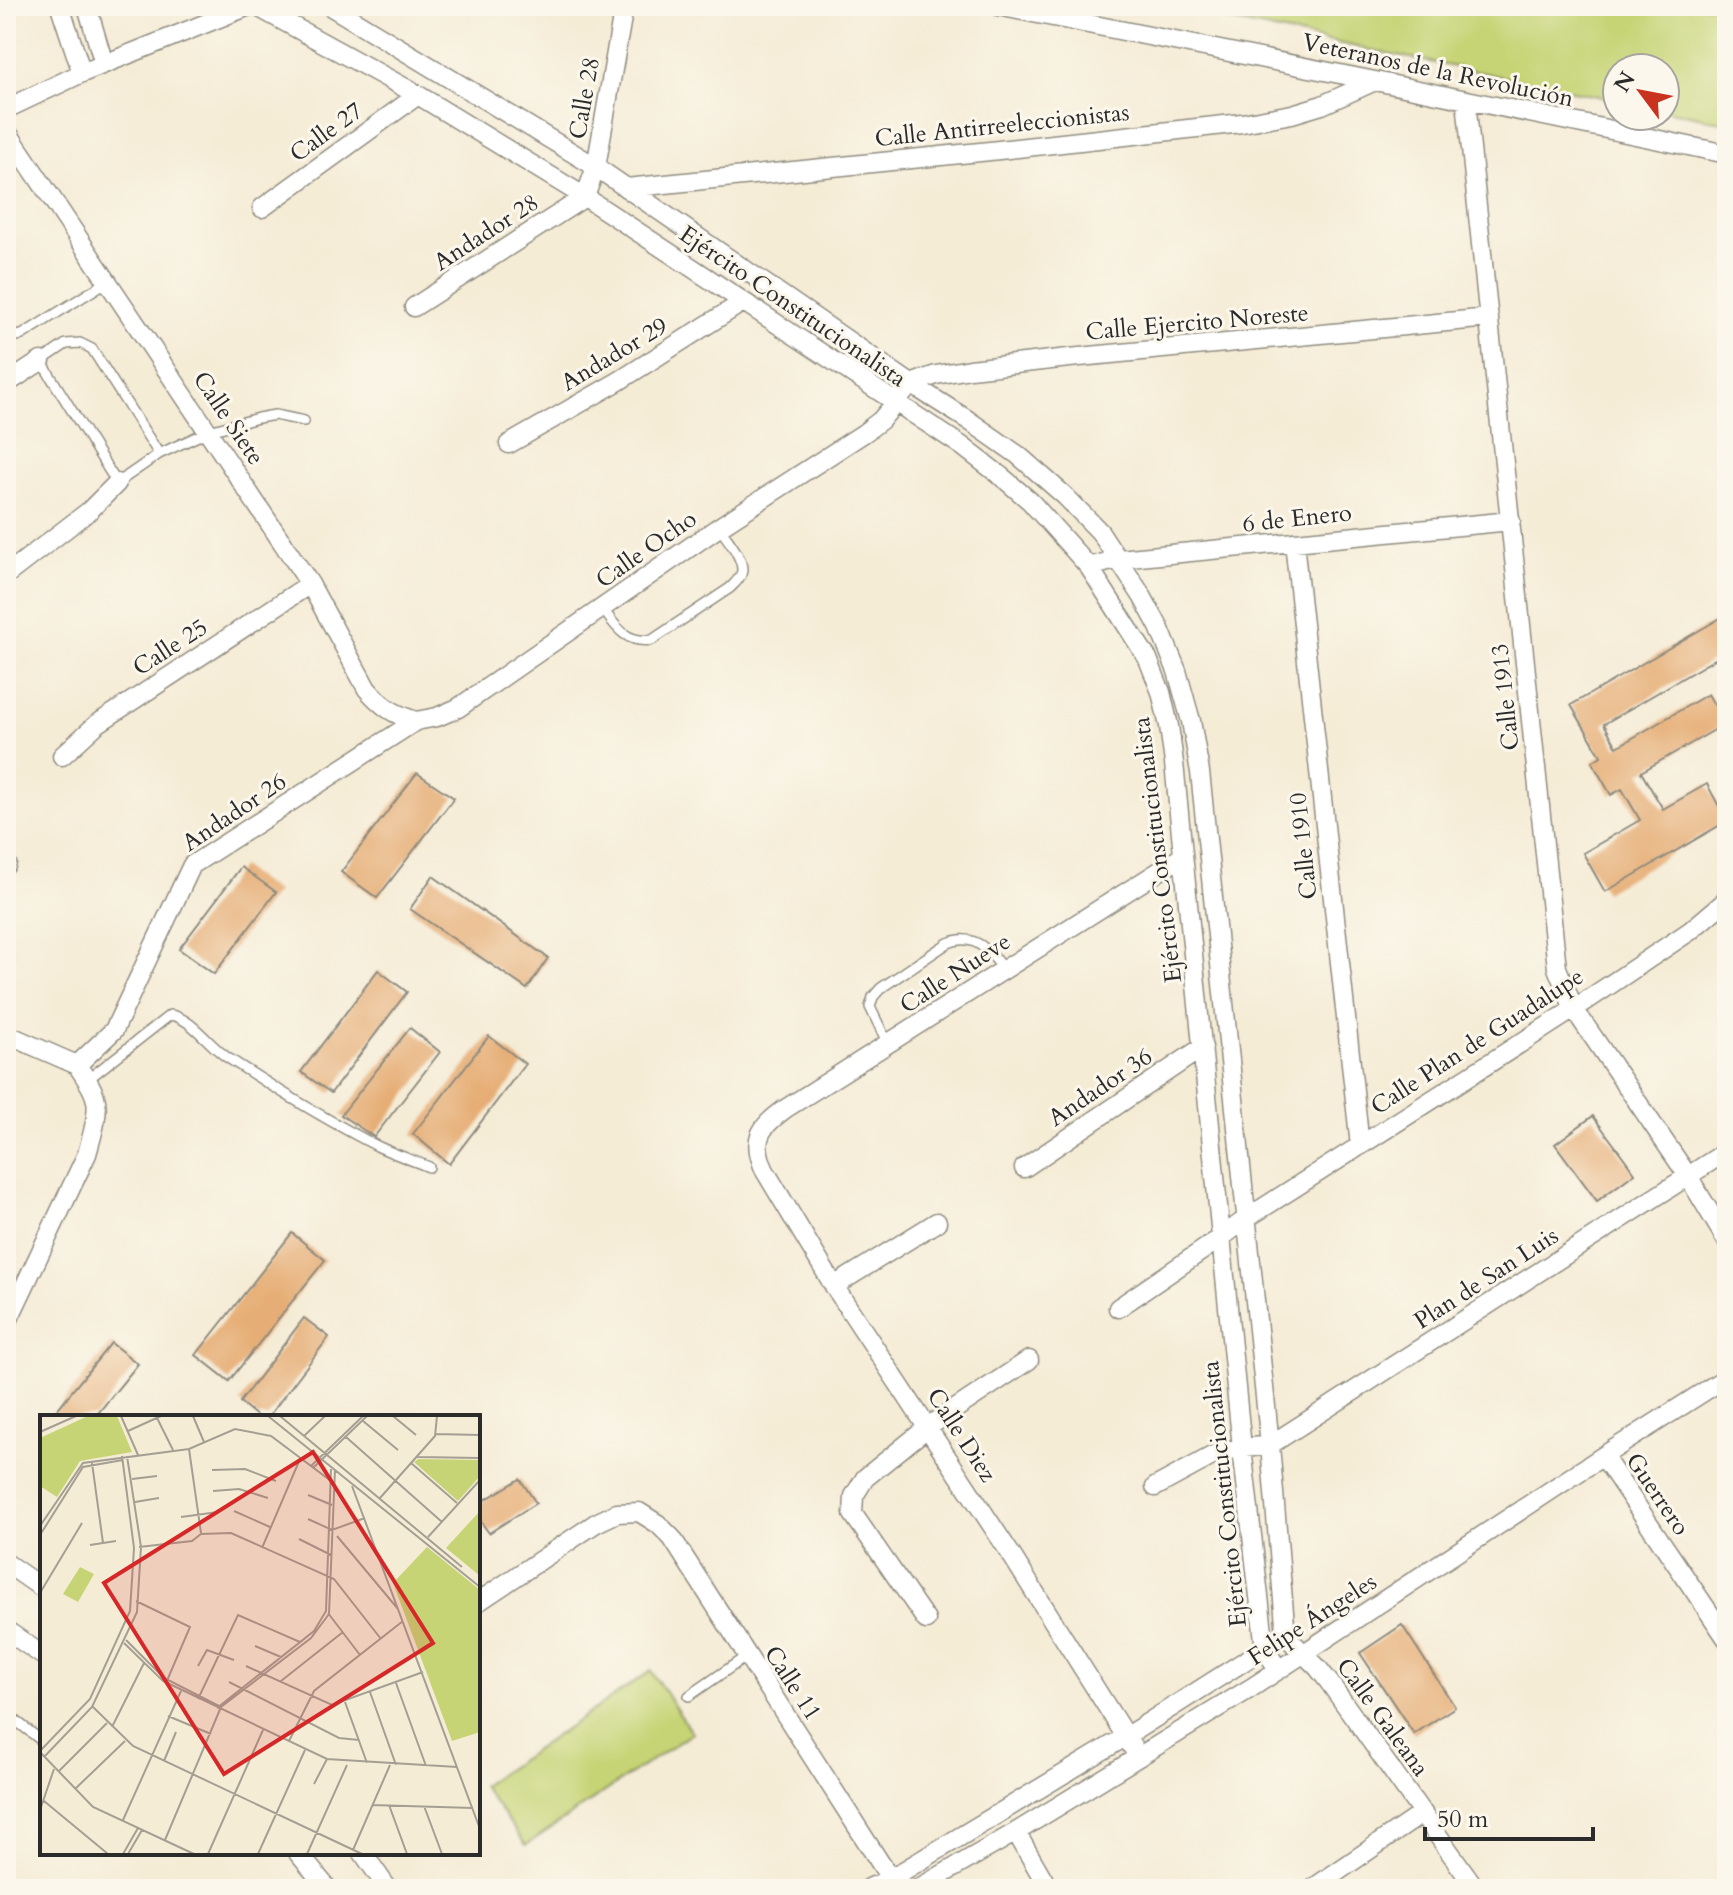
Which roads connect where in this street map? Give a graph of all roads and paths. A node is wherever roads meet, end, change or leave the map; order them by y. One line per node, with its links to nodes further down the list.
1 (60, 6): 9 (street)
2 (87, 6): 8 (street)
3 (249, 6): 8 (street)
4 (256, 6): 11 (street, Ejército Constitucionalista)
5 (330, 6): 16 (street, Ejército Constitucionalista)
6 (624, 6): 16 (street, Calle 28)
7 (998, 6): 10 (street, Veteranos de la Revolución)
8 (104, 64): 9 (street)
9 (82, 73): 13 (street)
10 (1375, 81): 12 (street, Veteranos de la Revolución); 17 (street, Calle Antirreeleccionistas)
11 (418, 95): 18 (street, Ejército Constitucionalista); 19 (street, Calle 27)
12 (1466, 101): 15 (street, Veteranos de la Revolución); 23 (street, Calle 1913)
13 (6, 109)
14 (6, 130): 20 (street, Calle Siete)
15 (1727, 154)
16 (596, 167): 17 (street, Ejército Constitucionalista); 18 (street, Calle 28)
17 (626, 188): 27 (street, Ejército Constitucionalista)
18 (585, 197): 21 (street, Ejército Constitucionalista); 22 (street, Andador 28)
19 (262, 208)
20 (108, 281): 24 (lane); 30 (street, Calle Siete)
21 (743, 302): 28 (street, Ejército Constitucionalista); 31 (street, Andador 29)
22 (414, 307)
23 (1489, 318): 27 (street, Calle Ejercito Noreste); 34 (street, Calle 1913)
24 (6, 338)
25 (41, 361): 26 (street); 32 (lane); 33 (lane)
26 (6, 384)
27 (911, 384): 28 (street, Calle Ocho); 37 (street, Ejército Constitucionalista)
28 (896, 403): 35 (street, Calle Ocho); 38 (street, Ejército Constitucionalista)
29 (304, 421): 30 (lane)
30 (209, 431): 32 (lane); 40 (street, Calle Siete)
31 (509, 444)
32 (159, 454): 33 (lane)
33 (117, 483): 39 (street)
34 (1511, 521): 36 (street, 6 de Enero); 47 (street, Calle 1913)
35 (719, 527): 41 (street, Calle Ocho); 41 (lane)
36 (1294, 542): 37 (street, 6 de Enero); 53 (street, Calle 1910)
37 (1119, 559): 38 (street, 6 de Enero); 58 (street, Ejército Constitucionalista)
38 (1089, 567): 44 (street, Ejército Constitucionalista)
39 (6, 575)
40 (310, 584): 42 (street, Calle Siete); 43 (street, Calle 25)
41 (602, 608): 42 (street, Calle Ocho)
42 (416, 721): 51 (street, Andador 26)
43 (62, 756)
44 (1183, 856): 46 (street, Calle Nueve); 50 (street, Ejército Constitucionalista)
45 (1727, 897): 47 (street, Calle Plan de Guadalupe)
46 (1004, 970): 49 (street, Calle Nueve); 49 (lane)
47 (1574, 1009): 53 (street, Calle Plan de Guadalupe); 57 (street, Calle 1913)
48 (6, 1034): 51 (street)
49 (888, 1044): 52 (street, Calle Nueve)
50 (1203, 1047): 56 (street, Andador 36); 60 (street, Ejército Constitucionalista)
51 (82, 1073): 55 (lane); 64 (street)
52 (759, 1137): 62 (street, Calle Diez)
53 (1360, 1146): 58 (street, Calle Plan de Guadalupe)
54 (1727, 1151): 57 (street, Plan de San Luis)
55 (429, 1167)
56 (1024, 1168)
57 (1688, 1176): 61 (street, Calle 1913); 68 (street, Plan de San Luis)
58 (1247, 1218): 60 (street, Calle Plan de Guadalupe); 68 (street, Ejército Constitucionalista)
59 (937, 1222): 62 (street)
60 (1222, 1237): 63 (street, Calle Plan de Guadalupe); 69 (street, Ejército Constitucionalista)
61 (1727, 1241)
62 (834, 1286): 67 (street, Calle Diez)
63 (1118, 1308)
64 (6, 1325)
65 (1029, 1360): 67 (street)
66 (1727, 1377): 70 (street, Felipe Ángeles)
67 (928, 1427): 75 (street); 86 (street, Calle Diez)
68 (1270, 1445): 69 (street); 77 (street, Ejército Constitucionalista)
69 (1242, 1448): 71 (street); 79 (street, Ejército Constitucionalista)
70 (1603, 1456): 78 (street, Guerrero); 81 (street, Felipe Ángeles)
71 (1155, 1487)
72 (6, 1563): 73 (street)
73 (40, 1587)
74 (480, 1601): 82 (street, Calle 11)
75 (926, 1620)
76 (6, 1630): 80 (street)
77 (1286, 1636): 79 (street, Felipe Ángeles); 81 (street, Ejército Constitucionalista)
78 (1727, 1639)
79 (1265, 1649): 83 (street, Ejército Constitucionalista); 86 (street, Felipe Ángeles)
80 (40, 1654)
81 (1304, 1654): 83 (street, Felipe Ángeles); 89 (street, Calle Galeana)
82 (747, 1656): 84 (lane); 93 (street, Calle 11)
83 (1278, 1669): 88 (street, Felipe Ángeles)
84 (689, 1696)
85 (6, 1713): 87 (lane)
86 (1125, 1737): 88 (street, Calle Diez); 93 (street, Felipe Ángeles)
87 (40, 1739)
88 (1138, 1756): 90 (street, Felipe Ángeles)
89 (1423, 1813): 99 (street); 100 (street, Calle Galeana)
90 (1016, 1832): 97 (street, Felipe Ángeles); 98 (street)
91 (300, 1855): 94 (street)
92 (364, 1855): 95 (street)
93 (894, 1884): 96 (street, Felipe Ángeles)
94 (328, 1889)
95 (388, 1889)
96 (867, 1889)
97 (917, 1889)
98 (1049, 1889)
99 (1312, 1889)
100 (1476, 1889)

